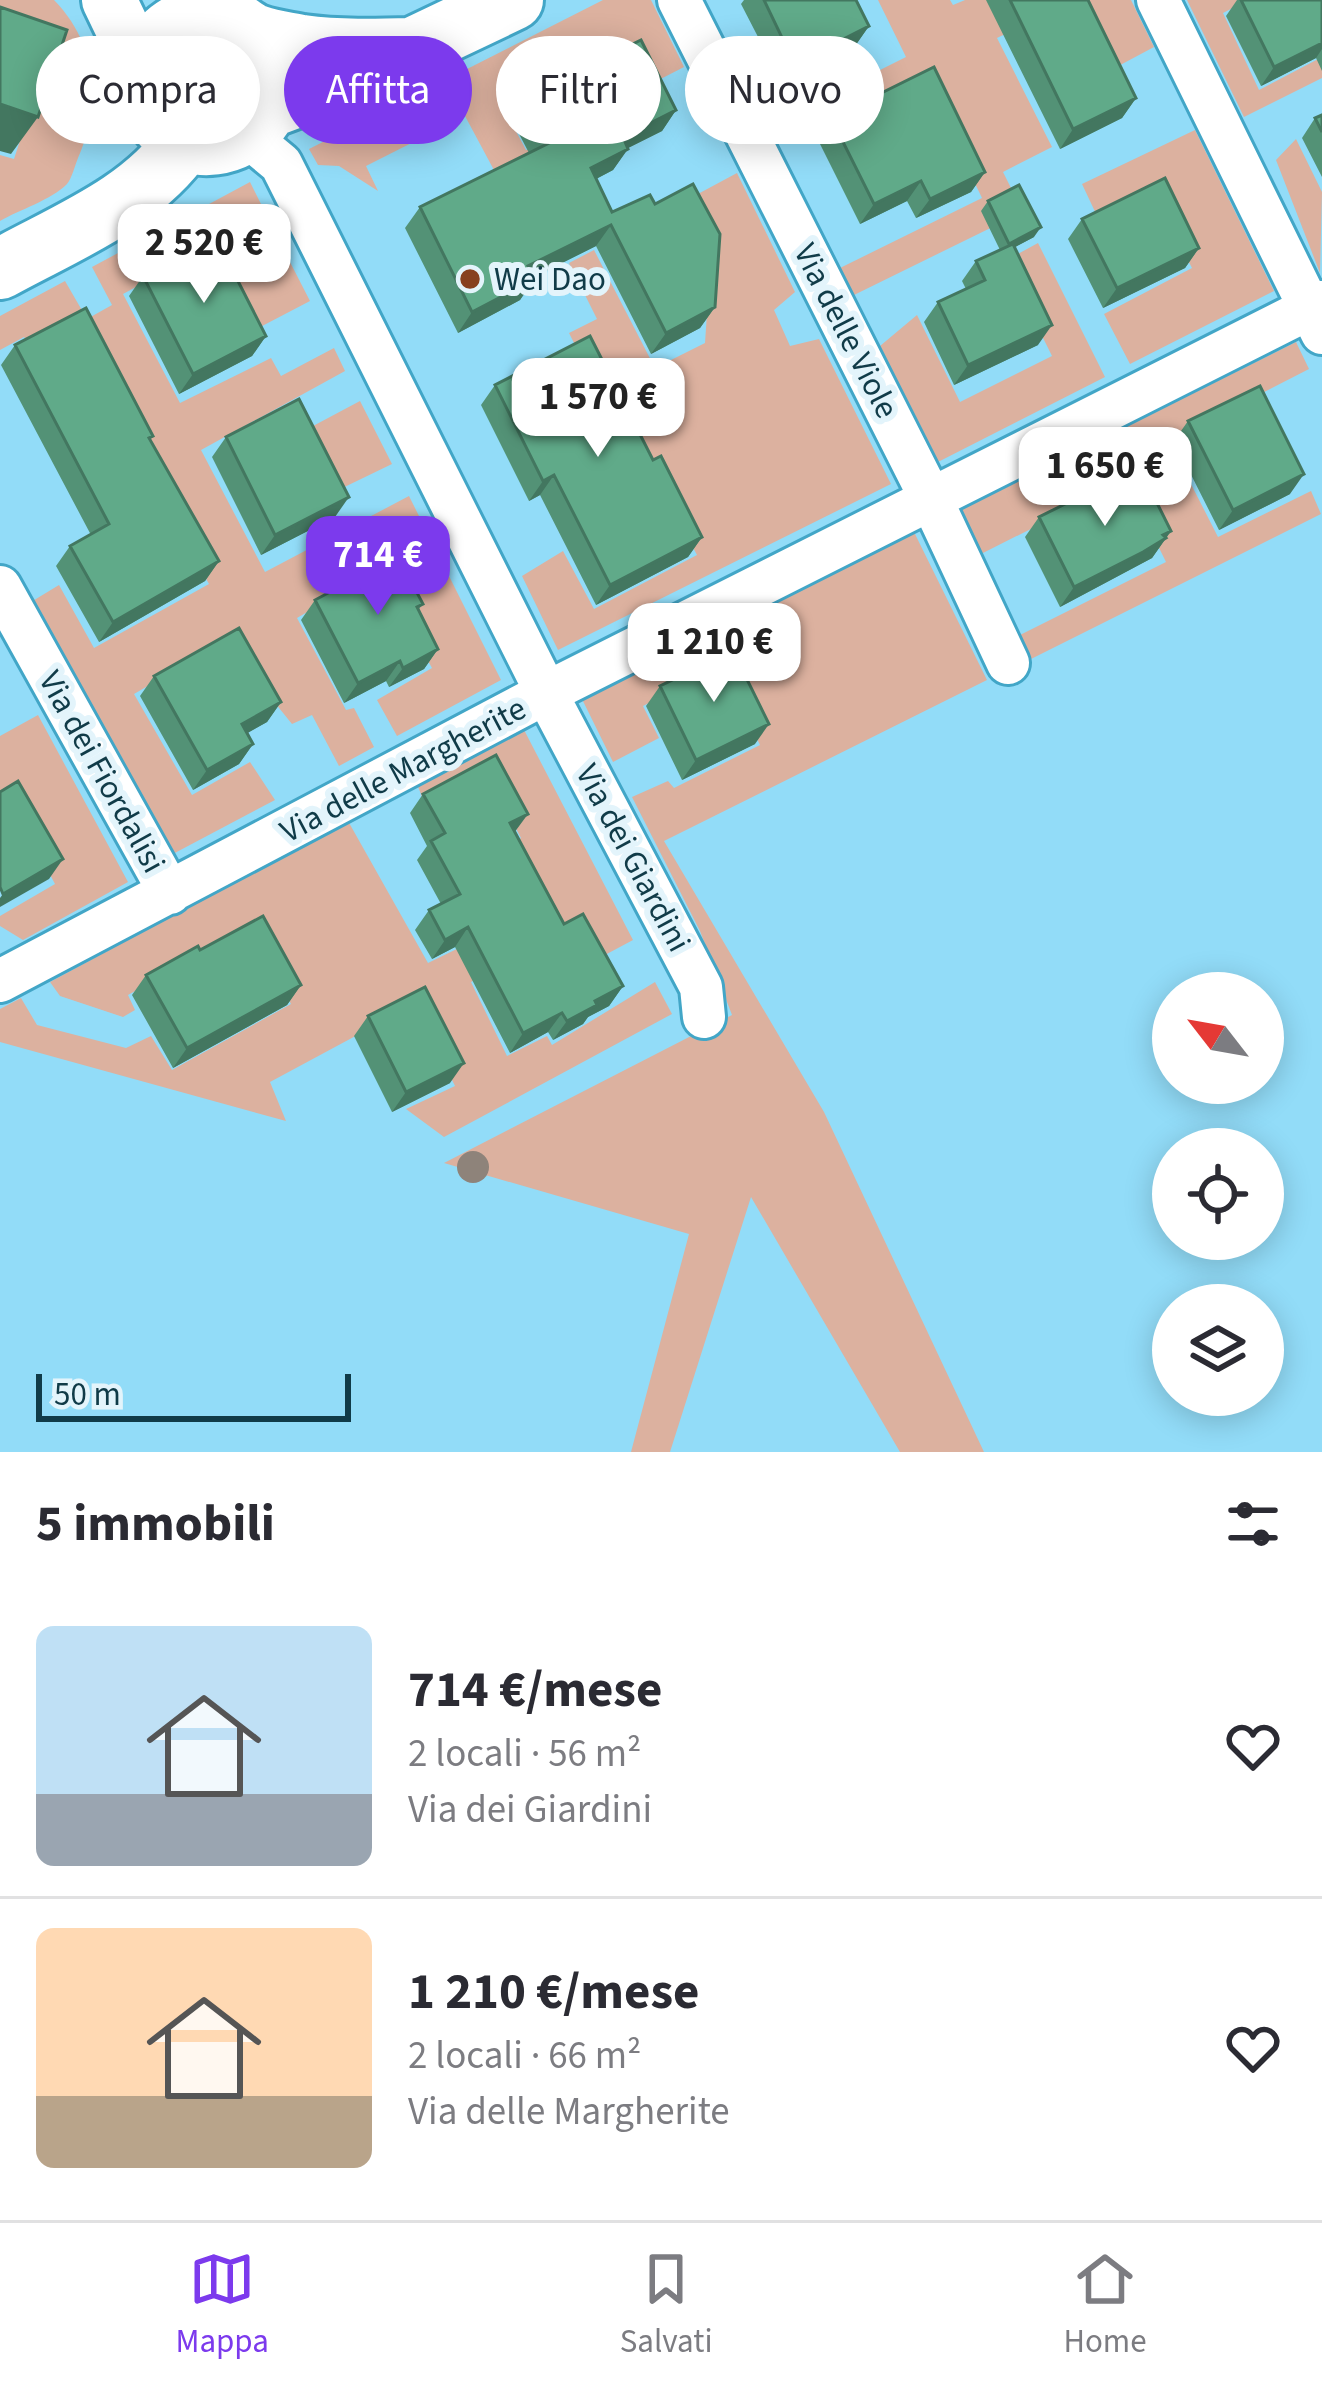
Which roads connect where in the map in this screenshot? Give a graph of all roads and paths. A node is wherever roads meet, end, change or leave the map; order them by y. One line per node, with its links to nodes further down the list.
1 (109, 0): 7 (street)
2 (513, 0): 9 (main road)
3 (679, 0): 19 (street, Via delle Viole)
4 (1158, 0): 18 (street)
5 (186, 9): 6 (main road); 8 (main road)
6 (255, 34): 10 (main road)
7 (125, 36)
8 (164, 36)
9 (438, 36)
10 (284, 39)
11 (260, 41): 12 (main road)
12 (260, 113)
13 (260, 127): 22 (street, Via dei Giardini)
14 (119, 144): 16 (main road)
15 (183, 144): 16 (main road)
16 (62, 235): 17 (main road)
17 (0, 269)
18 (1318, 315): 19 (street, Via delle Margherite)
19 (932, 501): 21 (street, Via delle Viole); 22 (street, Via delle Margherite)
20 (0, 587): 23 (street, Via dei Fiordalisi)
21 (1008, 663)
22 (546, 694): 23 (street, Via delle Margherite); 25 (street, Via dei Giardini)
23 (170, 893): 24 (street, Via delle Margherite)
24 (0, 981)
25 (704, 1017)

